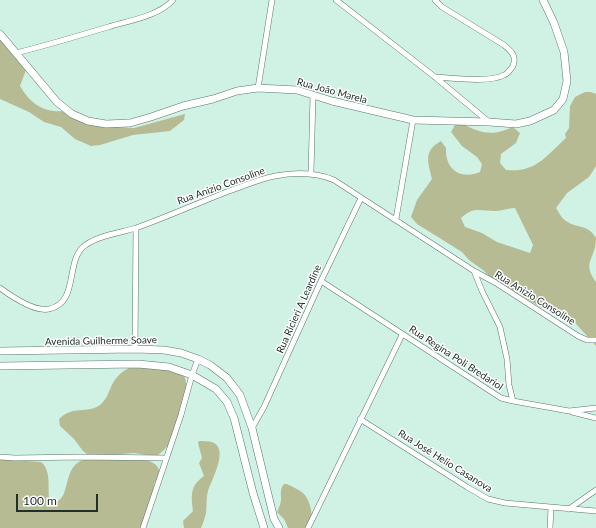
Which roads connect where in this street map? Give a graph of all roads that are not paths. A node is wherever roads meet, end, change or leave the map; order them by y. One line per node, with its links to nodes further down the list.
1 (173, 0): 7 (street)
2 (272, 0): 9 (street)
3 (336, 0): 8 (street)
4 (435, 0): 8 (street)
5 (543, 0): 12 (street, Rua João Marela)
6 (0, 34): 7 (street, Rua João Marela)
7 (16, 53): 9 (street, Rua João Marela)
8 (435, 77): 12 (street)
9 (258, 88): 10 (street, Rua João Marela)
10 (313, 95): 11 (street, Rua João Marela); 13 (street)
11 (413, 120): 12 (street, Rua João Marela); 15 (street)
12 (489, 122)
13 (311, 173): 14 (street, Rua Anizio Consoline); 16 (street, Rua Anizio Consoline)
14 (361, 198): 15 (street, Rua Anizio Consoline); 18 (street, Rua Ricieri A Leardine)
15 (396, 219): 17 (street, Rua Anizio Consoline)
16 (136, 228): 19 (street, Rua Anizio Consoline); 22 (street)
17 (474, 271): 21 (street, Rua Anizio Consoline); 27 (street)
18 (321, 281): 20 (street, Rua Regina Poli Bredariol); 32 (street, Rua Ricieri A Leardine)
19 (0, 288)
20 (402, 335): 27 (street, Rua Regina Poli Bredariol); 31 (street)
21 (596, 340)
22 (135, 349): 23 (street, Avenida Guilherme Soave); 24 (street, Avenida Guilherme Soave)
23 (0, 351)
24 (198, 359): 26 (street); 32 (street, Avenida Guilherme Soave)
25 (0, 366): 26 (street)
26 (192, 375): 34 (street); 40 (street)
27 (513, 401): 29 (street, Rua Regina Poli Bredariol)
28 (596, 408): 29 (street, Rua Regina Poli Bredariol)
29 (569, 411): 30 (street)
30 (596, 418)
31 (360, 419): 36 (street, Rua José Helio Casanova); 42 (street)
32 (252, 428): 41 (street, Avenida Guilherme Soave)
33 (0, 457): 34 (street)
34 (166, 458): 39 (street)
35 (596, 490): 37 (street)
36 (551, 508): 37 (street, Rua José Helio Casanova); 43 (street)
37 (569, 509): 38 (street, Rua José Helio Casanova)
38 (596, 511)
39 (143, 528)
40 (264, 528)
41 (278, 528)
42 (308, 528)
43 (550, 528)

